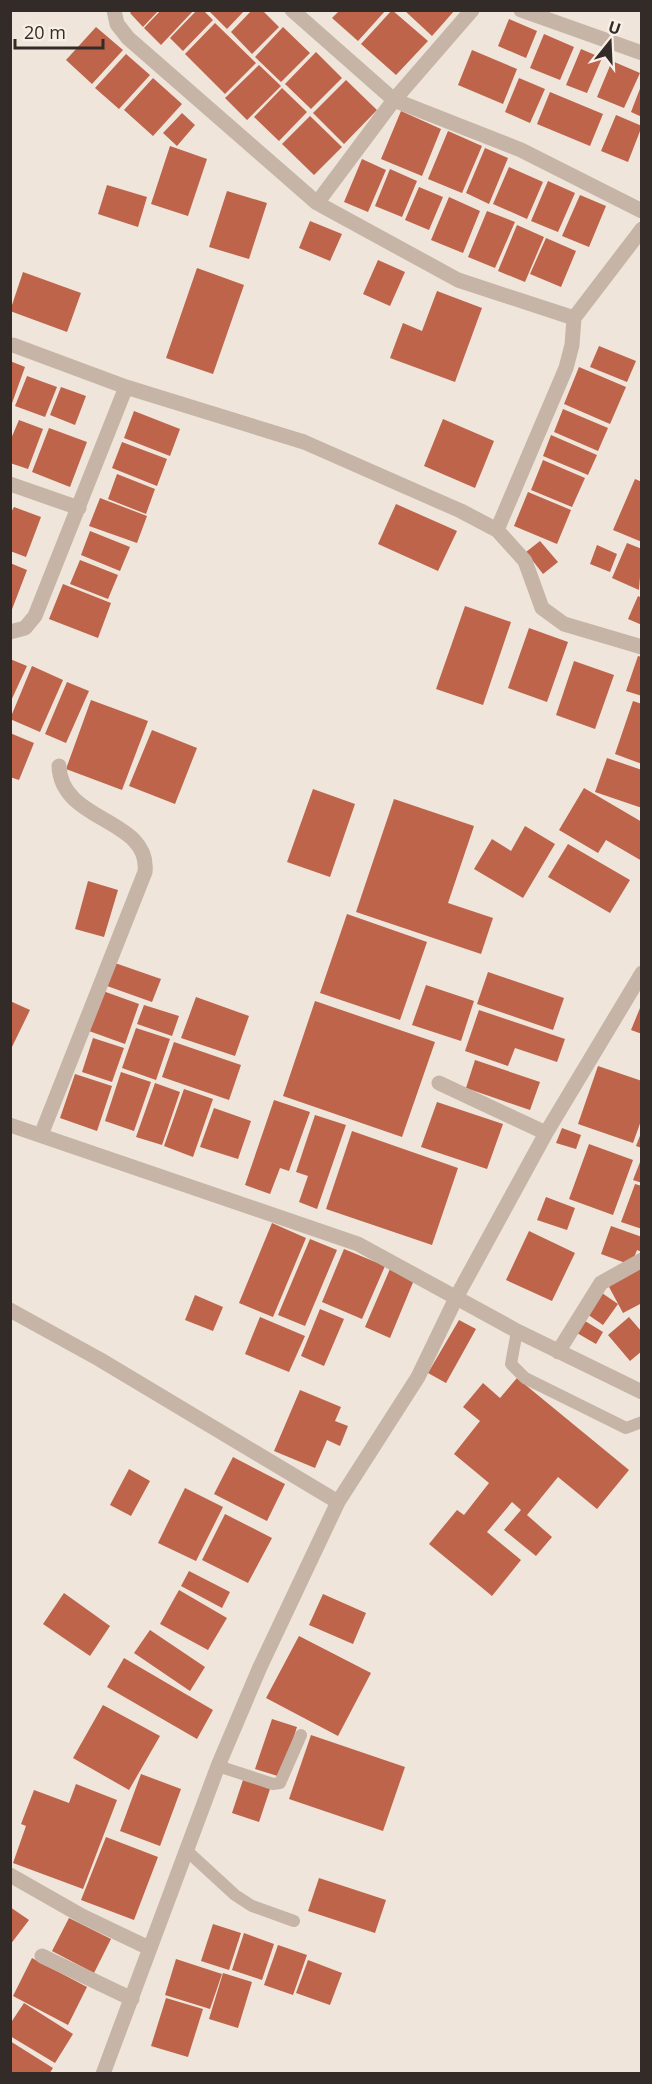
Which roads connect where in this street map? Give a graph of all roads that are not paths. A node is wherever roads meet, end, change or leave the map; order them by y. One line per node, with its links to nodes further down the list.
1 (114, 10): 7 (street)
2 (292, 10): 6 (street)
3 (472, 10): 6 (street)
4 (521, 10): 5 (street)
5 (642, 53)
6 (394, 100): 7 (street); 8 (street)
7 (317, 203): 10 (street)
8 (642, 211)
9 (642, 229): 10 (street)
10 (574, 318): 15 (street)
11 (13, 345): 12 (street)
12 (126, 387): 14 (street); 15 (street)
13 (10, 484): 14 (street)
14 (79, 508): 16 (street)
15 (497, 530): 17 (street)
16 (10, 632)
17 (642, 647)
18 (59, 766): 24 (street)
19 (642, 974): 20 (street)
20 (636, 999): 23 (street)
21 (439, 1083): 23 (street)
22 (10, 1125): 24 (street)
23 (546, 1133): 26 (street)
24 (41, 1135): 26 (street)
25 (642, 1260): 29 (street)
26 (457, 1296): 28 (street); 32 (street)
27 (10, 1310): 32 (street)
28 (517, 1331): 29 (street); 31 (lane)
29 (558, 1352): 30 (street)
30 (642, 1392)
31 (642, 1422)
32 (338, 1502): 34 (street)
33 (301, 1735): 34 (lane)
34 (218, 1766): 35 (street)
35 (186, 1850): 37 (lane); 38 (street)
36 (10, 1875): 38 (street)
37 (294, 1922)
38 (149, 1948): 40 (street)
39 (42, 1956): 40 (street)
40 (132, 1999): 41 (street)
41 (103, 2073)

